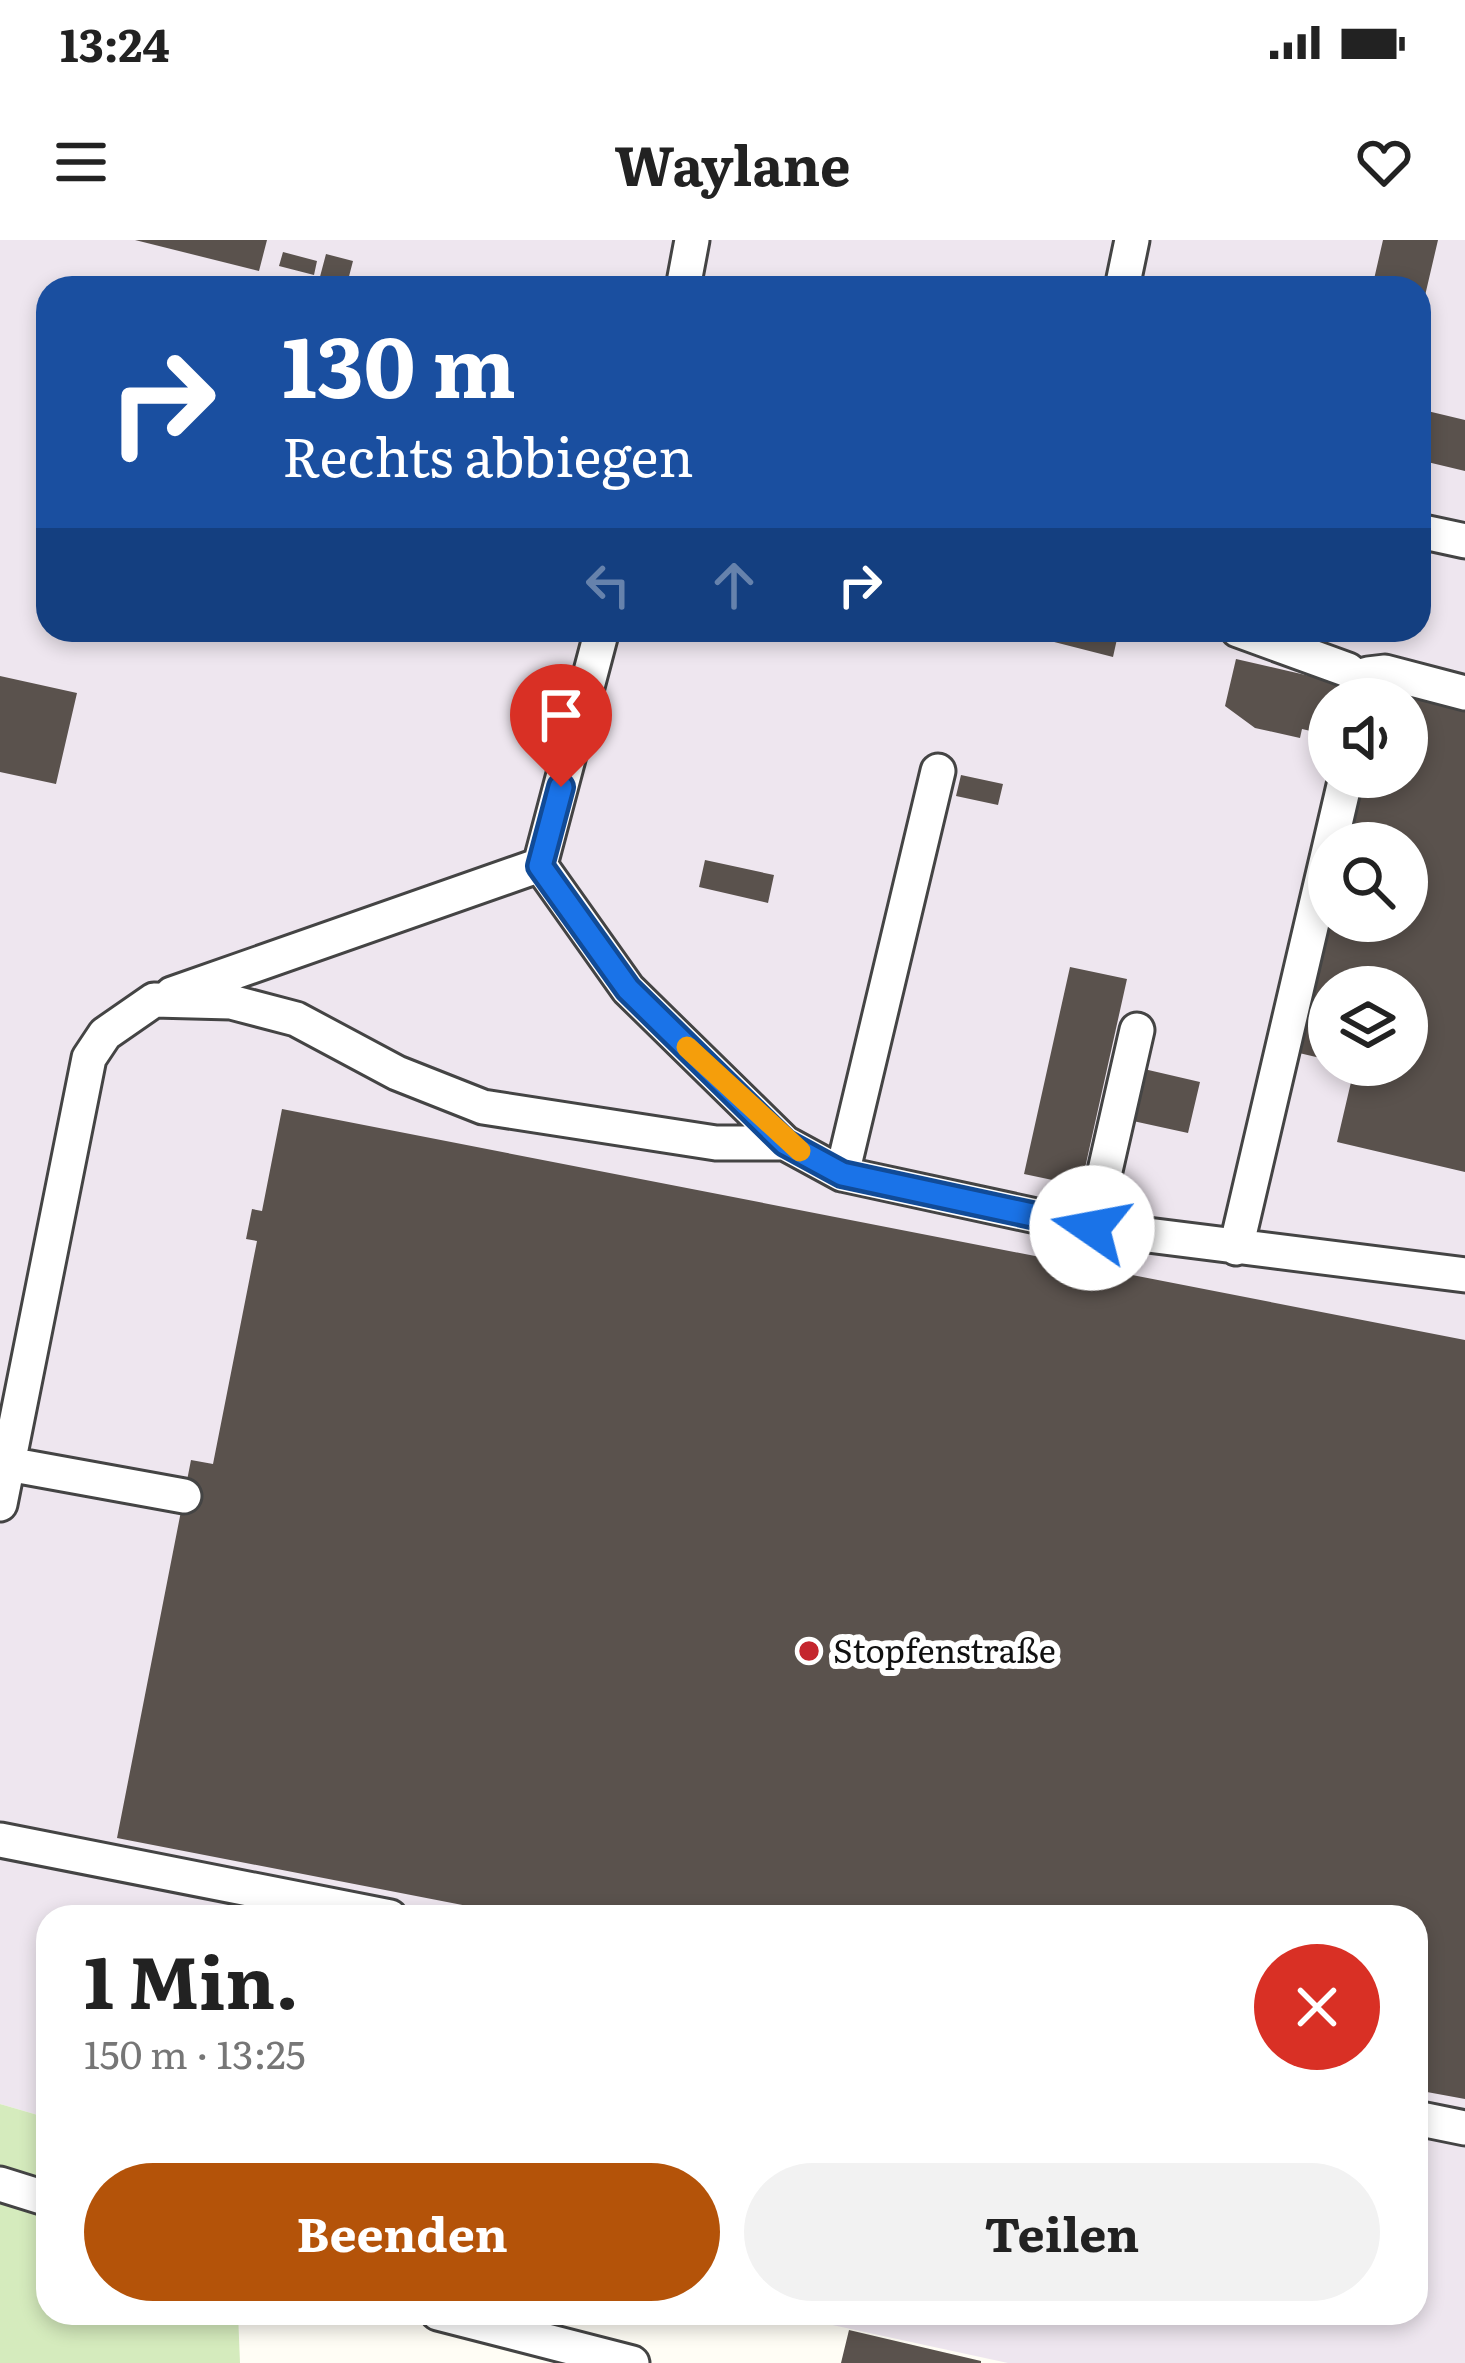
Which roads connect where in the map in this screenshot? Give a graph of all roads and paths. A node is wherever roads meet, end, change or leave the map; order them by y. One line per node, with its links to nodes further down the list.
1 (1132, 240): 2 (lane)
2 (1124, 276)
3 (1431, 534): 4 (lane)
4 (1465, 541)
5 (599, 642): 14 (lane)
6 (1271, 642): 7 (lane)
7 (1353, 678)
8 (1367, 678): 9 (lane)
9 (1405, 678)
10 (1428, 684): 11 (lane)
11 (1465, 693)
12 (938, 771): 18 (lane)
13 (1341, 798): 20 (lane)
14 (540, 866): 15 (lane); 17 (lane)
15 (154, 1000): 17 (lane); 22 (lane)
16 (1137, 1030): 19 (lane)
17 (785, 1143): 18 (lane)
18 (842, 1174): 19 (lane)
19 (1092, 1228): 20 (lane)
20 (1236, 1248): 21 (lane)
21 (1465, 1275)
22 (8, 1464): 23 (lane); 24 (lane)
23 (184, 1496)
24 (0, 1504)
25 (0, 1840): 26 (lane)
26 (329, 1905)
27 (1428, 2120): 28 (lane)
28 (1465, 2128)
29 (0, 2184): 30 (lane)
30 (36, 2195)
31 (485, 2325): 32 (lane)
32 (632, 2363)

